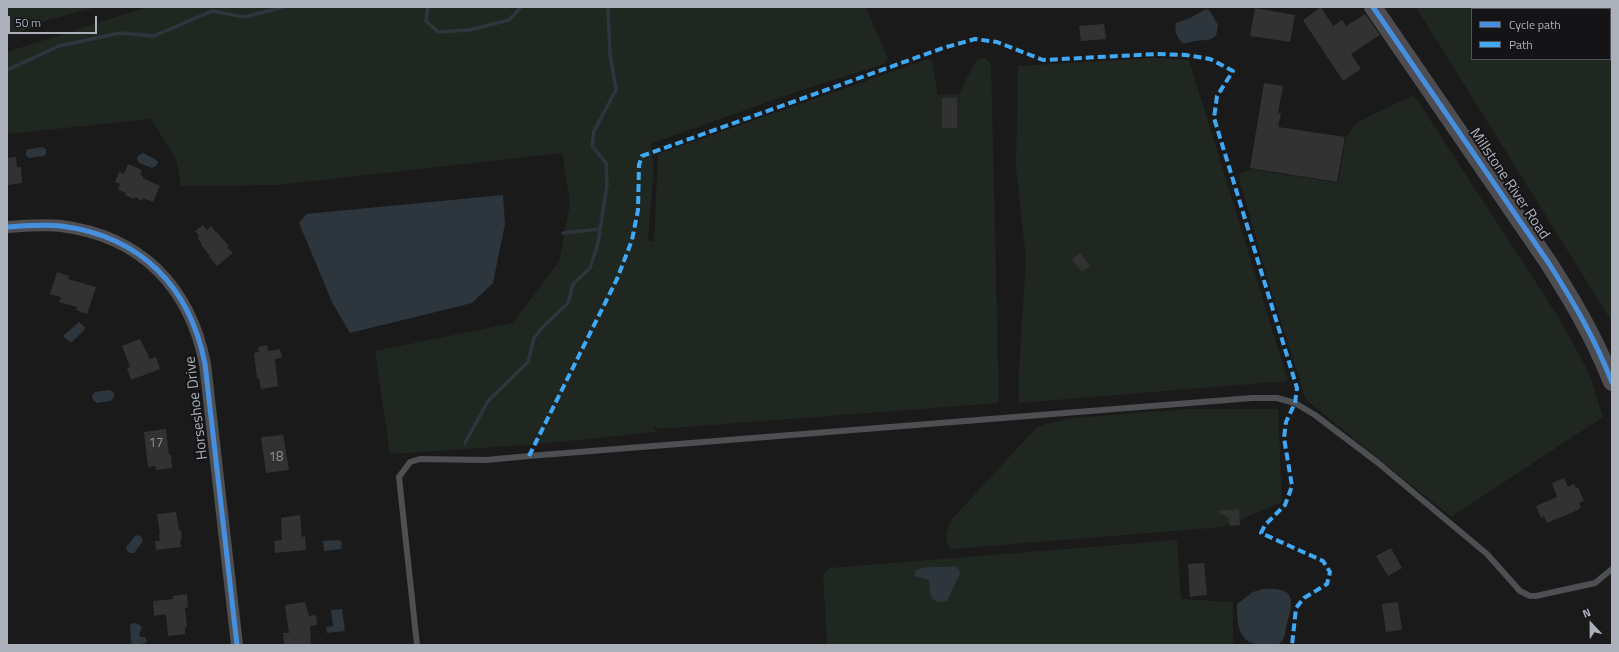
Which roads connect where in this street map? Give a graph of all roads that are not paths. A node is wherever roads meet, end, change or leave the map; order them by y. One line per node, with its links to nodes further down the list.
1 (1373, 7): 3 (main road, Millstone River Road)
2 (7, 227): 5 (street, Horseshoe Drive)
3 (1612, 382)
4 (1612, 569): 6 (lane)
5 (237, 645)
6 (417, 645)

